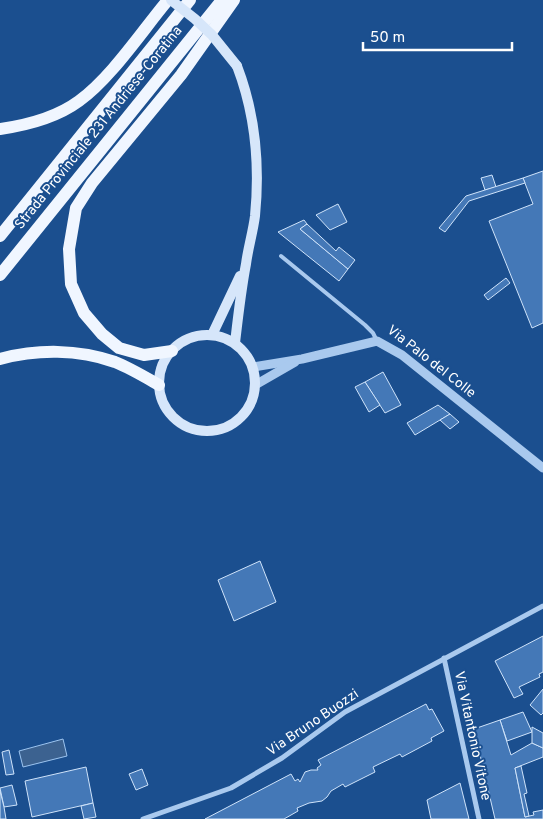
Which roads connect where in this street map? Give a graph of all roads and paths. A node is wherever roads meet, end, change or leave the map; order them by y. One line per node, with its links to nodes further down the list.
1 (170, 0): 5 (main road); 8 (main road, bridge)
2 (190, 0): 6 (main road, Strada Provinciale 231 Andriese-Coratina)
3 (222, 0): 9 (main road, Strada Provinciale 231 Andriese-Coratina)
4 (234, 0): 13 (main road)
5 (0, 129)
6 (0, 236)
7 (281, 256): 11 (lane, Via Palo del Colle)
8 (246, 263): 10 (main road); 12 (main road)
9 (0, 276)
10 (212, 335): 12 (main road); 13 (main road)
11 (377, 341): 14 (street); 19 (street, Via Palo del Colle)
12 (235, 343): 16 (main road)
13 (172, 351): 18 (main road)
14 (302, 358): 16 (street); 17 (street)
15 (0, 359): 18 (main road)
16 (253, 367): 17 (main road)
17 (255, 385): 18 (main road)
18 (159, 386)
19 (543, 468)
20 (543, 606): 21 (street, Via Bruno Buozzi)
21 (444, 658): 22 (street, Via Bruno Buozzi); 23 (street, Via Vitantonio Vitone)
22 (143, 819)
23 (479, 819)

